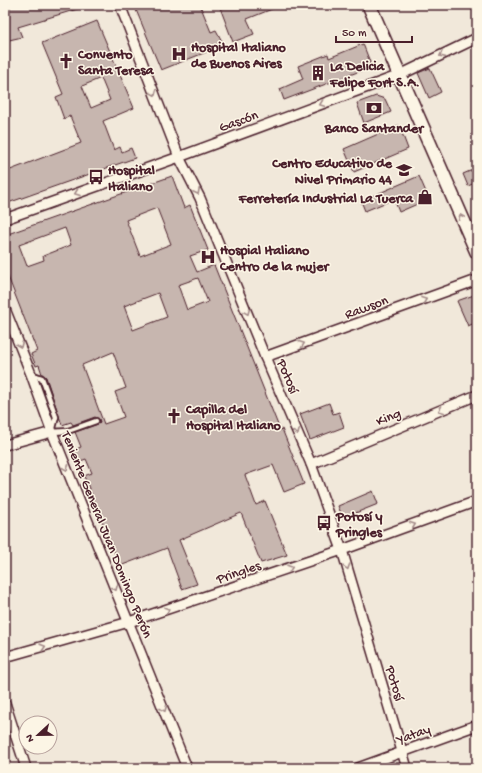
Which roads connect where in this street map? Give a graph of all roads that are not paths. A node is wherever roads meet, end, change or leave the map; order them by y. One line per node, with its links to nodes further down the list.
1 (120, 5): 5 (street, Potosí, one-way to 5)
2 (369, 5): 4 (main road)
3 (477, 38): 4 (street, Gascón, one-way to 4)
4 (400, 75): 5 (street, Gascón, one-way to 5); 7 (main road, one-way to 4)
5 (179, 157): 6 (street, Gascón, one-way to 6); 10 (street, Potosí, one-way to 10)
6 (5, 219)
7 (477, 252)
8 (477, 280): 10 (street, Rawson, one-way to 8)
9 (5, 309): 13 (street, Teniente General Juan Domingo Perón, one-way to 13)
10 (265, 357): 15 (street, Potosí, one-way to 15)
11 (477, 395): 15 (street, King, one-way to 15)
12 (96, 420): 13 (lane)
13 (52, 432): 14 (street); 18 (street, Teniente General Juan Domingo Perón, one-way to 18)
14 (5, 445)
15 (311, 464): 17 (street, Potosí)
16 (477, 501): 17 (street, Pringles, one-way to 16)
17 (342, 550): 18 (street, Pringles, one-way to 17); 22 (street, Potosí, one-way to 22)
18 (129, 622): 19 (street, Pringles, one-way to 18); 24 (street, Teniente General Juan Domingo Perón, one-way to 24)
19 (5, 657)
20 (5, 703): 23 (street)
21 (477, 725): 22 (street, Yatay)
22 (402, 752): 25 (street, Yatay); 26 (street, Potosí)
23 (26, 768)
24 (187, 768)
25 (358, 768)
26 (407, 768)

